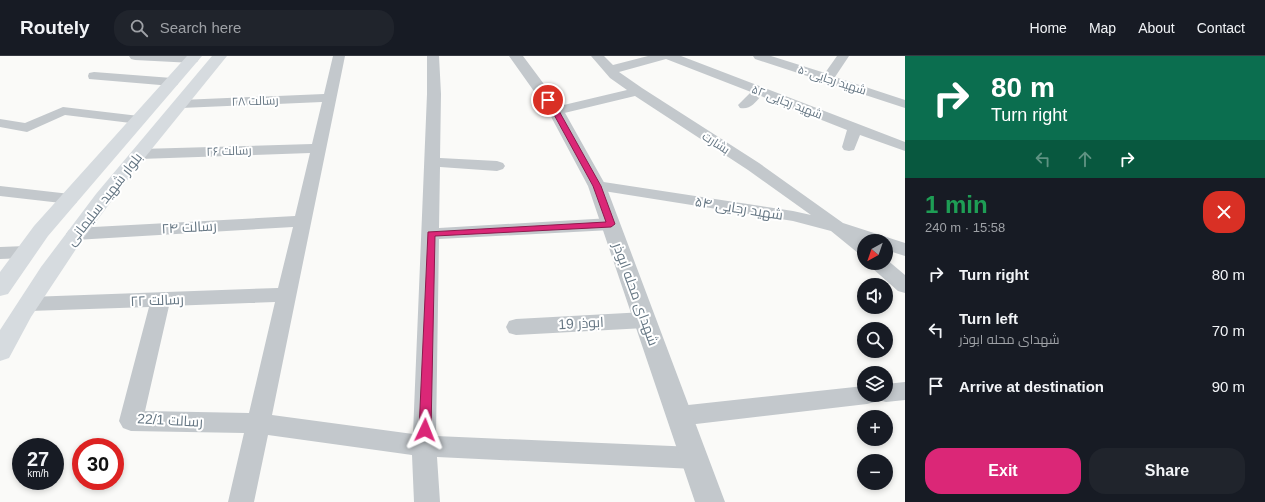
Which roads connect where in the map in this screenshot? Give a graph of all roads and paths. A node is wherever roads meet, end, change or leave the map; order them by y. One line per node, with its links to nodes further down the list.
1 (135, 56): 11 (street)
2 (220, 56): 19 (main road, بلوار شهید سلیمانی)
3 (339, 56): 18 (street)
4 (433, 56): 30 (street)
5 (516, 56): 22 (street, شهدای محله ابوذر)
6 (597, 56): 12 (street, بشارت)
7 (662, 56): 12 (street)
8 (670, 56): 17 (street, شهید رجایی ۵۲)
9 (759, 56): 14 (street, شهید رجایی ۵۰)
10 (843, 56): 14 (street)
11 (194, 57): 15 (main road, بلوار شهید سلیمانی)
12 (610, 70): 16 (street, بشارت)
13 (94, 76): 15 (street)
14 (827, 79): 20 (street, شهید رجایی ۵۰)
15 (172, 82): 23 (main road, بلوار شهید سلیمانی)
16 (637, 91): 22 (street); 37 (street, بشارت)
17 (759, 91): 21 (street); 25 (street, شهید رجایی ۵۲)
18 (329, 98): 19 (street, رسالت ۲۸); 28 (street)
19 (181, 104): 29 (main road, بلوار شهید سلیمانی)
20 (905, 104)
21 (745, 105)
22 (556, 111): 32 (street, شهدای محله ابوذر)
23 (139, 120): 24 (street); 34 (main road, بلوار شهید سلیمانی)
24 (0, 123)
25 (855, 128): 26 (street); 27 (street, شهید رجایی ۵۲)
26 (849, 147)
27 (905, 147)
28 (318, 148): 29 (street, رسالت ۲۶); 35 (street)
29 (140, 154): 38 (main road, بلوار شهید سلیمانی)
30 (432, 162): 31 (street); 39 (street)
31 (497, 166)
32 (597, 186): 36 (street, شهدای محله ابوذر); 37 (street, شهید رجایی ۵۴)
33 (0, 191): 34 (street)
34 (70, 199): 44 (main road, بلوار شهید سلیمانی)
35 (302, 221): 38 (street, رسالت ۲۴); 49 (street)
36 (611, 224): 39 (street); 52 (street, شهدای محله ابوذر)
37 (839, 227): 40 (street, شهید رجایی ۵۴); 41 (street)
38 (75, 234): 51 (main road, بلوار شهید سلیمانی)
39 (431, 234): 60 (street)
40 (859, 234)
41 (857, 243)
42 (893, 246): 43 (street)
43 (905, 250)
44 (26, 252): 45 (street); 48 (main road, بلوار شهید سلیمانی)
45 (0, 253)
46 (887, 270): 47 (street)
47 (905, 286)
48 (0, 288)
49 (286, 295): 50 (street, رسالت ۲۲); 59 (street)
50 (161, 300): 51 (street, رسالت ۲۲); 59 (street, رسالت 22/1)
51 (29, 304): 54 (main road, بلوار شهید سلیمانی)
52 (645, 320): 53 (street, ابوذر 19); 58 (street, شهدای محله ابوذر)
53 (516, 327)
54 (0, 351)
55 (905, 391): 56 (street)
56 (893, 392)
57 (857, 396): 58 (street)
58 (679, 416): 61 (street, شهدای محله ابوذر)
59 (258, 424): 60 (street); 62 (street)
60 (424, 446): 61 (street); 63 (street)
61 (695, 458): 64 (street, شهدای محله ابوذر)
62 (241, 502)
63 (427, 502)
64 (710, 502)

